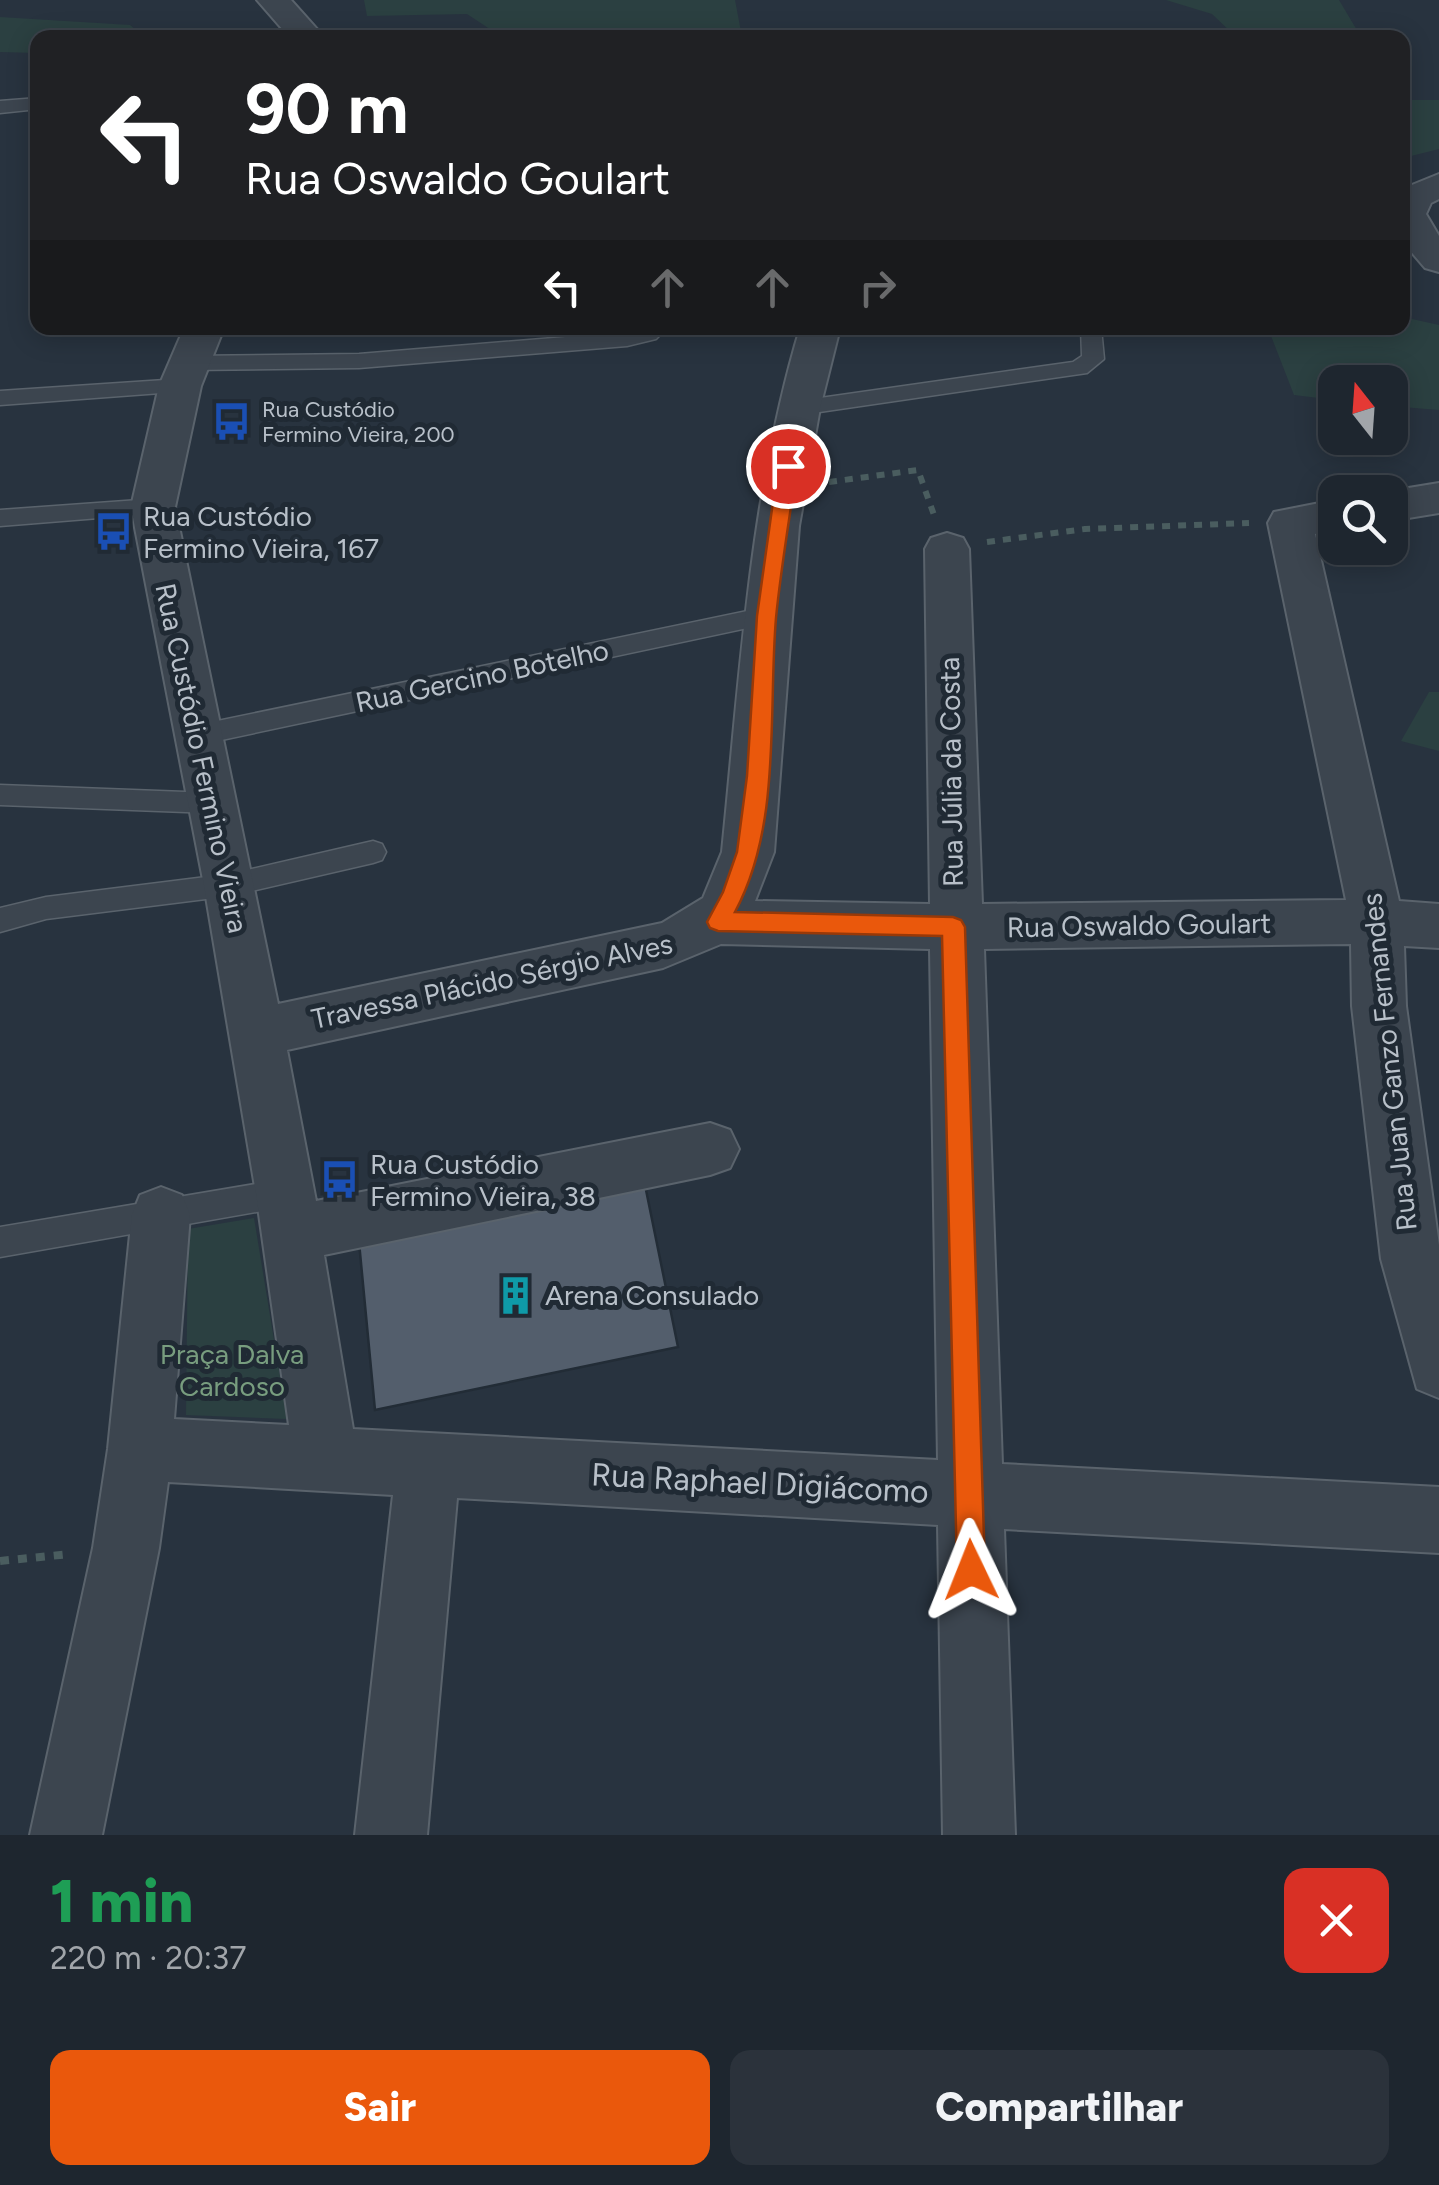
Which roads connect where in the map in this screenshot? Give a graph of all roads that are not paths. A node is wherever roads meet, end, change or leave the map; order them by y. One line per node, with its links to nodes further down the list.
1 (272, 0): 2 (street)
2 (301, 30)
3 (30, 104): 4 (lane)
4 (0, 107)
5 (1439, 185): 6 (street)
6 (1410, 208)
7 (1410, 221): 8 (street)
8 (1439, 260)
9 (645, 335): 12 (lane)
10 (818, 335): 14 (street)
11 (1091, 335): 14 (lane)
12 (190, 359): 13 (lane); 17 (street, Rua Custódio Fermino Vieira)
13 (0, 398)
14 (799, 408): 21 (street)
15 (1439, 498): 16 (street)
16 (1408, 503)
17 (153, 506): 18 (lane); 22 (street, Rua Custódio Fermino Vieira)
18 (0, 518)
19 (1312, 519): 29 (street, Rua Juan Ganzo Fernandes)
20 (947, 549): 31 (street, Rua Júlia da Costa)
21 (766, 616): 22 (lane, Rua Gercino Botelho); 28 (street)
22 (198, 735): 24 (street, Rua Custódio Fermino Vieira)
23 (0, 795): 24 (lane)
24 (212, 803): 26 (street, Rua Custódio Fermino Vieira)
25 (373, 852): 26 (lane)
26 (230, 884): 27 (lane); 32 (street, Rua Custódio Fermino Vieira)
27 (0, 920)
28 (718, 922): 31 (street, Rua Oswaldo Goulart); 32 (street, Travessa Plácido Sérgio Alves)
29 (1377, 922): 30 (street, Rua Oswaldo Goulart); 31 (street, Rua Oswaldo Goulart); 37 (street, Rua Juan Ganzo Fernandes)
30 (1439, 926)
31 (953, 927): 41 (street, Rua Júlia da Costa)
32 (256, 1032): 34 (street, Rua Custódio Fermino Vieira)
33 (710, 1149): 34 (street)
34 (288, 1213): 35 (lane); 39 (street, Rua Custódio Fermino Vieira)
35 (161, 1214): 36 (lane); 38 (street)
36 (0, 1242)
37 (1439, 1366)
38 (140, 1448): 39 (street, Rua Raphael Digiácomo); 43 (street)
39 (326, 1460): 40 (street, Rua Raphael Digiácomo)
40 (428, 1465): 41 (street, Rua Raphael Digiácomo); 44 (street)
41 (969, 1494): 42 (street, Rua Raphael Digiácomo); 45 (street, Rua Júlia da Costa)
42 (1439, 1520)
43 (66, 1835)
44 (390, 1835)
45 (978, 1835)

